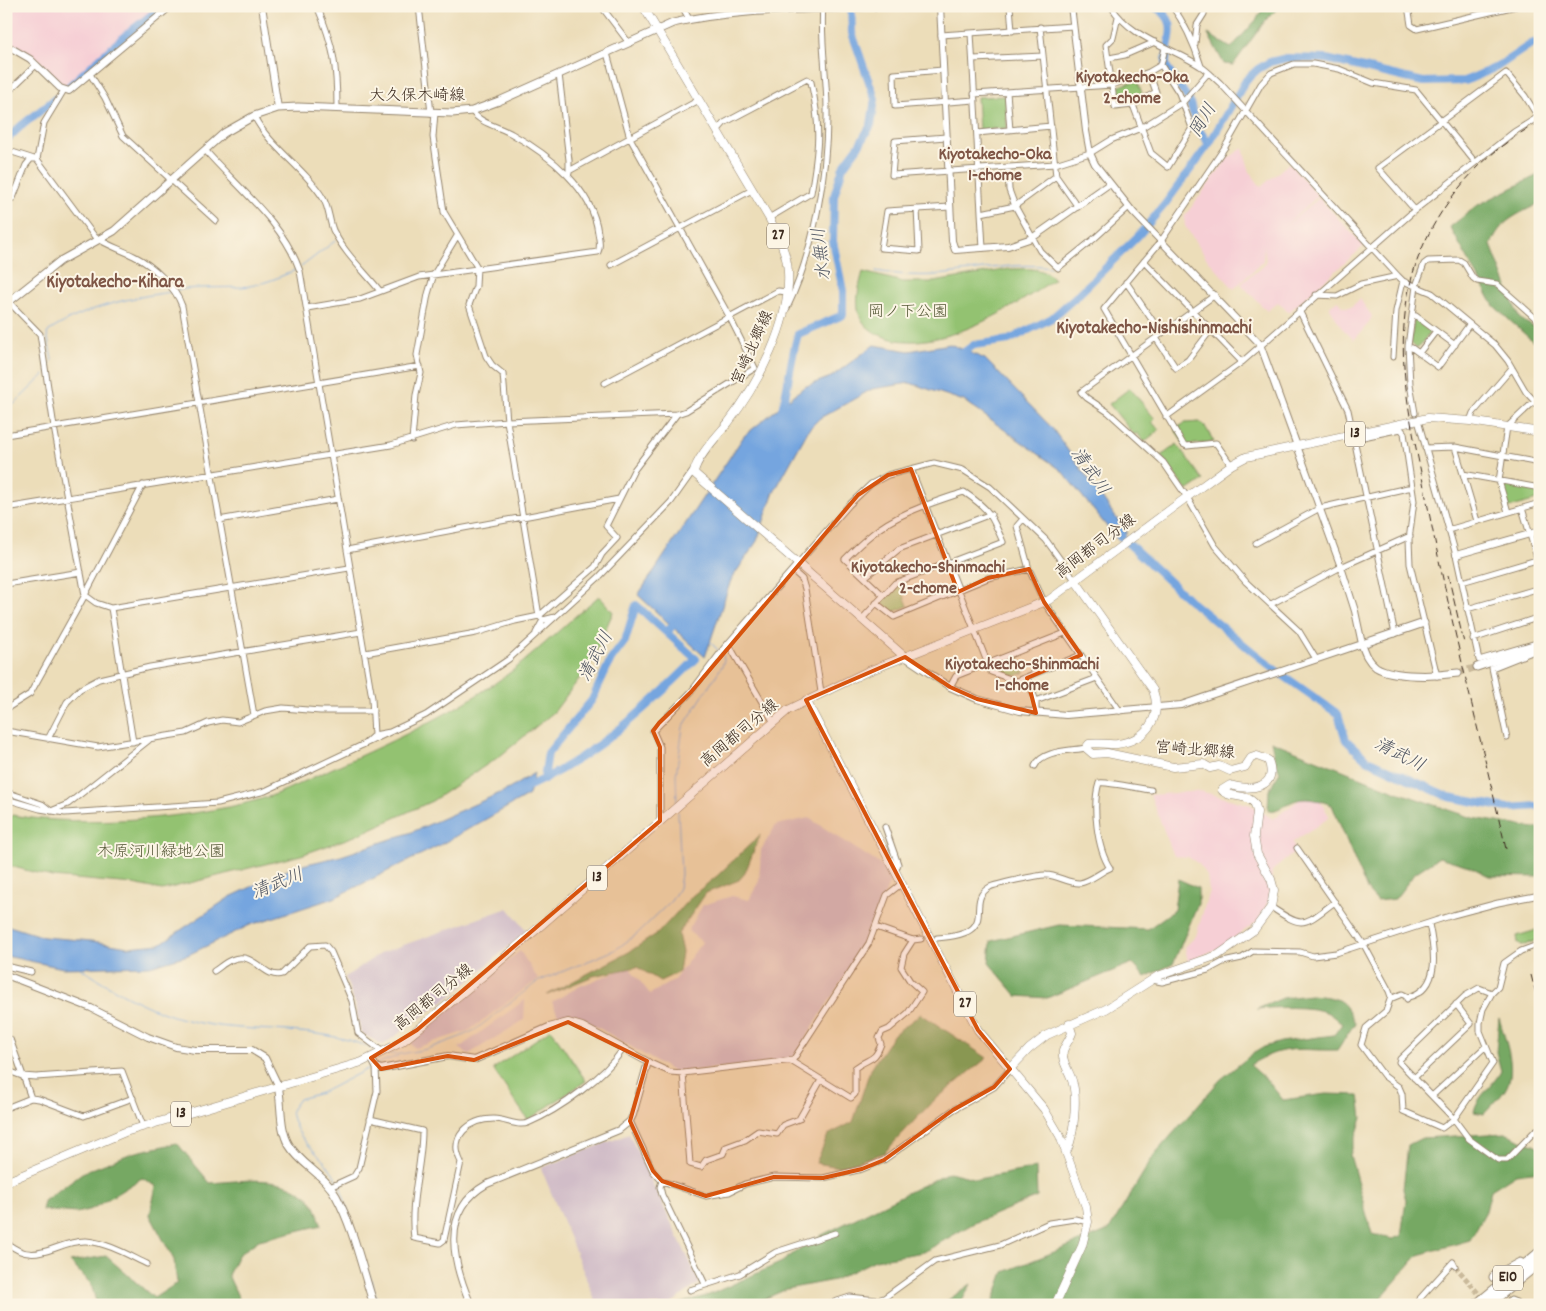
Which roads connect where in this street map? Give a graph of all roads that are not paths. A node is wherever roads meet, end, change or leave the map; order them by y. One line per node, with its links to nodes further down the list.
1 (171, 6): 42 (street)
2 (262, 6): 55 (street)
3 (317, 6): 56 (street)
4 (419, 6): 59 (street)
5 (601, 6): 28 (street)
6 (643, 6): 23 (main road, 宮崎北郷線 / 27)
7 (682, 6): 20 (street)
8 (875, 6): 17 (main road, 大久保木崎線)
9 (940, 6): 26 (street)
10 (1010, 6): 24 (street)
11 (1071, 6): 21 (street)
12 (1111, 6): 19 (street)
13 (1172, 6): 30 (street)
14 (1205, 6): 30 (street)
15 (1408, 6): 16 (street)
16 (1516, 6)
17 (824, 8): 18 (main road, 大久保木崎線); 117 (street)
18 (753, 10): 20 (main road, 大久保木崎線)
19 (1118, 17): 27 (street); 34 (street)
20 (689, 19): 23 (main road, 大久保木崎線)
21 (1073, 26): 22 (street); 45 (street)
22 (1040, 27): 24 (street); 33 (street)
23 (657, 30): 28 (main road, 大久保木崎線); 51 (main road, 宮崎北郷線 / 27)
24 (1012, 31): 25 (street)
25 (971, 33): 26 (street); 35 (street)
26 (941, 35): 39 (street)
27 (1155, 42): 31 (street); 34 (street)
28 (629, 43): 32 (main road, 大久保木崎線)
29 (6, 44): 36 (street)
30 (1194, 44): 38 (street)
31 (1165, 48): 37 (street); 38 (street)
32 (607, 53): 43 (main road, 大久保木崎線); 69 (street)
33 (1043, 56): 35 (street); 47 (street)
34 (1109, 58): 44 (street)
35 (972, 59): 50 (street)
36 (36, 65): 46 (street); 49 (street)
37 (1161, 65): 40 (street); 52 (street)
38 (1200, 66): 41 (street)
39 (943, 70): 53 (street); 53 (street)
40 (1149, 72): 44 (street); 54 (street)
41 (1208, 73): 52 (street); 58 (street)
42 (90, 74): 46 (street); 81 (street)
43 (559, 74): 57 (main road, 大久保木崎線); 79 (street)
44 (1112, 85): 45 (street); 54 (street)
45 (1080, 87): 47 (street); 72 (street)
46 (64, 90): 73 (street)
47 (1047, 90): 48 (street); 63 (street)
48 (1007, 92): 50 (street); 65 (street)
49 (6, 94)
50 (975, 97): 53 (street); 67 (street)
51 (699, 100): 66 (main road, 宮崎北郷線 / 27); 69 (street)
52 (1183, 102): 64 (street); 64 (street)
53 (944, 103): 68 (street)
54 (1133, 105): 64 (street)
55 (278, 108): 56 (main road, 大久保木崎線); 60 (main road, 大久保木崎線)
56 (337, 109): 59 (main road, 大久保木崎線)
57 (472, 111): 59 (main road, 大久保木崎線); 79 (street)
58 (1244, 111): 62 (street); 98 (street); 99 (street)
59 (433, 113): 95 (street)
60 (254, 116): 71 (main road, 大久保木崎線); 109 (street)
61 (1539, 117): 62 (street); 74 (street)
62 (1441, 120): 74 (street); 90 (street)
63 (1051, 126): 65 (street); 75 (street)
64 (1141, 128): 72 (street)
65 (1010, 130): 67 (street)
66 (717, 131): 83 (main road, 宮崎北郷線 / 27); 92 (street)
67 (976, 133): 77 (street)
68 (946, 137): 78 (street); 78 (street)
69 (630, 138): 79 (street); 94 (street)
70 (6, 150): 73 (street)
71 (205, 150): 81 (main road, 大久保木崎線); 114 (street)
72 (1090, 153): 75 (street); 82 (street)
73 (34, 159): 84 (street); 97 (street)
74 (1475, 162): 90 (street)
75 (1055, 164): 76 (street); 80 (street)
76 (1008, 167): 77 (street); 85 (street)
77 (979, 170): 78 (street); 91 (street)
78 (948, 172): 86 (street)
79 (569, 173): 103 (street)
80 (1056, 176): 85 (street); 87 (street)
81 (171, 180): 93 (street); 97 (main road, 大久保木崎線)
82 (1109, 184): 87 (street); 89 (street)
83 (752, 190): 92 (main road, 宮崎北郷線 / 27); 94 (street)
84 (6, 201)
85 (1015, 206): 91 (street); 96 (street)
86 (950, 207): 88 (street); 100 (street)
87 (1078, 207): 96 (street)
88 (917, 209): 88 (street)
89 (1131, 209): 96 (street); 98 (street)
90 (1415, 210): 99 (street)
91 (981, 213): 100 (street)
92 (769, 218): 110 (main road, 宮崎北郷線 / 27)
93 (216, 221)
94 (680, 228): 102 (street); 119 (street)
95 (457, 236): 103 (street); 104 (street)
96 (1032, 238): 100 (street)
97 (99, 240): 113 (main road, 大久保木崎線); 140 (street)
98 (1159, 240): 101 (street); 111 (street)
99 (1371, 247): 105 (street); 112 (street)
100 (983, 248)
101 (1144, 261): 107 (street); 116 (street)
102 (611, 264)
103 (477, 267): 104 (street); 145 (street)
104 (434, 274): 109 (street); 133 (street)
105 (1398, 276): 106 (street); 112 (street)
106 (1403, 281): 108 (street); 131 (street)
107 (1126, 282): 124 (street); 130 (street)
108 (1416, 286): 120 (street); 121 (street); 142 (street)
109 (380, 291): 114 (street)
110 (788, 292): 117 (main road, 宮崎北郷線 / 27); 119 (street)
111 (1215, 294): 116 (street); 126 (street)
112 (1316, 295): 115 (street)
113 (7, 302): 148 (street)
114 (307, 308): 136 (street)
115 (1299, 310): 126 (street); 152 (street)
116 (1192, 312): 123 (street); 124 (street)
117 (784, 313): 135 (main road, 宮崎北郷線 / 27)
118 (1416, 316): 122 (street)
119 (730, 318): 135 (street); 137 (street)
120 (1540, 322)
121 (1469, 325): 127 (street); 134 (street)
122 (1436, 330): 127 (street); 129 (street)
123 (1210, 331): 125 (street); 132 (street)
124 (1161, 333): 125 (street)
125 (1156, 338): 130 (street)
126 (1260, 344): 132 (street); 154 (street)
127 (1455, 345): 129 (street)
128 (1412, 348): 129 (street)
129 (1419, 353)
130 (1131, 355): 144 (street); 171 (street)
131 (1393, 357)
132 (1242, 362): 144 (street)
133 (420, 366): 136 (street); 153 (street)
134 (1512, 368): 139 (street); 146 (street)
135 (758, 370): 143 (street); 162 (main road, 宮崎北郷線 / 27)
136 (318, 381): 140 (street); 157 (street)
137 (605, 383)
138 (1540, 396): 139 (street)
139 (1534, 401): 141 (street); 149 (street)
140 (198, 403): 148 (street); 163 (street)
141 (1540, 408)
142 (1416, 413)
143 (677, 414): 145 (street); 173 (street)
144 (1166, 416): 160 (street)
145 (507, 421): 153 (street); 181 (street)
146 (1470, 421): 149 (main road, 高岡都司分線 / 13); 152 (main road, 高岡都司分線 / 13)
147 (1419, 424): 156 (street)
148 (54, 426): 151 (street); 170 (street)
149 (1507, 427): 150 (main road, 高岡都司分線 / 13); 158 (street)
150 (1540, 432)
151 (6, 434)
152 (1354, 437): 154 (main road, 高岡都司分線 / 13); 167 (street); 169 (street)
153 (412, 440): 157 (street)
154 (1297, 446): 160 (main road, 高岡都司分線 / 13); 177 (street)
155 (1455, 447): 156 (street); 158 (street); 164 (street)
156 (1425, 448): 185 (street)
157 (330, 455): 163 (street); 172 (street)
158 (1503, 456): 159 (street); 165 (street)
159 (1540, 463)
160 (1231, 465): 171 (main road, 高岡都司分線 / 13)
161 (911, 470): 175 (street); 182 (street); 196 (street)
162 (694, 472): 196 (main road); 216 (street)
163 (211, 474): 166 (street); 183 (street)
164 (1463, 474): 165 (street); 184 (street)
165 (1498, 481): 168 (street); 179 (street)
166 (143, 485): 170 (street); 209 (street)
167 (1412, 487): 169 (street); 189 (street)
168 (1540, 488)
169 (1367, 497): 177 (street); 192 (street)
170 (67, 498): 176 (street); 201 (street)
171 (1185, 498): 203 (main road, 高岡都司分線 / 13); 213 (street)
172 (338, 499): 183 (street); 191 (street)
173 (619, 499): 181 (street); 218 (street)
174 (1540, 502): 178 (street)
175 (925, 506): 180 (street); 187 (street); 202 (street)
176 (6, 508)
177 (1320, 508): 190 (street); 197 (street)
178 (1522, 508): 179 (street); 188 (street)
179 (1508, 512): 184 (street)
180 (991, 514): 187 (street); 195 (street)
181 (523, 517): 191 (street); 218 (street)
182 (1022, 519): 200 (street); 203 (street)
183 (219, 520): 206 (street)
184 (1477, 521): 185 (street)
185 (1448, 530): 193 (street)
186 (1540, 531): 188 (street)
187 (936, 534): 195 (street); 202 (street)
188 (1530, 534): 193 (street); 194 (street)
189 (1410, 536): 192 (street); 220 (street)
190 (1256, 543)
191 (348, 550): 198 (street)
192 (1378, 550): 197 (street); 224 (street)
193 (1456, 555): 204 (street)
194 (1538, 559): 199 (street); 204 (street)
195 (946, 562): 208 (street); 210 (street)
196 (796, 566): 219 (main road); 228 (street); 244 (street)
197 (1340, 567): 213 (street); 229 (street)
198 (349, 568): 206 (street); 222 (street)
199 (1540, 568)
200 (1029, 569): 208 (street); 211 (street)
201 (80, 572): 205 (street); 209 (street)
202 (865, 577): 210 (street)
203 (1075, 580): 211 (main road, 高岡都司分線 / 13); 247 (main road)
204 (1462, 582): 215 (street)
205 (6, 584)
206 (231, 587): 214 (street); 231 (street)
207 (1540, 588): 215 (street)
208 (958, 592): 212 (street); 221 (street)
209 (85, 595): 214 (street); 248 (street)
210 (883, 595): 212 (street)
211 (1044, 602): 221 (main road, 高岡都司分線 / 13); 223 (street)
212 (876, 604): 219 (street)
213 (1271, 604): 235 (street)
214 (111, 608): 238 (street)
215 (1467, 609): 226 (street)
216 (555, 617): 218 (street); 225 (street)
217 (1540, 617): 226 (street)
218 (541, 618): 225 (street); 232 (street)
219 (862, 619): 234 (main road)
220 (1424, 624): 224 (main road); 240 (street)
221 (973, 630): 234 (main road, 高岡都司分線 / 13); 236 (street)
222 (361, 632): 231 (street); 232 (street)
223 (1065, 633): 233 (street); 236 (street)
224 (1395, 634): 229 (main road)
225 (535, 635): 255 (street)
226 (1473, 639): 227 (street)
227 (1540, 642)
228 (729, 644): 253 (street); 268 (street)
229 (1362, 644): 235 (street); 240 (main road)
230 (1540, 647): 237 (main road); 257 (street)
231 (242, 652): 238 (street); 252 (street)
232 (365, 653): 249 (street)
233 (1081, 655): 241 (street); 242 (street)
234 (905, 657): 243 (street); 244 (main road, 高岡都司分線 / 13)
235 (1312, 660): 247 (street)
236 (986, 663): 241 (street); 243 (street)
237 (1477, 666)
238 (122, 673): 258 (street); 260 (street)
239 (1458, 673): 240 (main road)
240 (1437, 676)
241 (1027, 678): 246 (street)
242 (1097, 678): 246 (street); 250 (street)
243 (950, 687): 251 (street)
244 (821, 692): 245 (main road, 高岡都司分線 / 13)
245 (806, 700): 253 (main road, 高岡都司分線 / 13); 271 (main road, 27)
246 (1036, 702): 251 (street)
247 (1157, 708): 250 (street); 262 (main road, 宮崎北郷線)
248 (6, 709)
249 (373, 711): 252 (street); 256 (street)
250 (1120, 712): 251 (street)
251 (1036, 713)
252 (254, 715): 259 (street)
253 (774, 721): 268 (main road, 高岡都司分線 / 13)
254 (6, 731): 258 (street)
255 (391, 733): 256 (street); 261 (street)
256 (374, 735): 261 (street)
257 (1507, 738)
258 (48, 739): 260 (street)
259 (149, 739): 260 (street); 267 (street)
260 (133, 742)
261 (361, 747): 267 (street)
262 (1086, 748): 263 (street); 275 (main road, 宮崎北郷線)
263 (1034, 766)
264 (1151, 790): 278 (street)
265 (6, 792): 267 (street)
266 (6, 799): 267 (street)
267 (51, 811)
268 (660, 821): 295 (main road, 高岡都司分線 / 13)
269 (885, 827): 271 (street)
270 (1297, 848): 274 (street)
271 (895, 872): 272 (main road, 27)
272 (901, 884): 277 (street); 300 (main road, 27)
273 (1540, 895): 276 (street)
274 (1335, 902): 275 (street); 281 (street)
275 (1271, 907): 287 (main road)
276 (1429, 924): 281 (street); 289 (street)
277 (876, 927): 280 (street); 297 (street)
278 (937, 938)
279 (921, 939): 280 (street)
280 (913, 940): 305 (street)
281 (1363, 943): 287 (street); 289 (street)
282 (1540, 944): 288 (street)
283 (6, 966): 285 (street)
284 (214, 971): 295 (street)
285 (31, 972)
286 (6, 975): 306 (street)
287 (1151, 979): 291 (main road)
288 (1492, 993): 290 (street); 293 (street)
289 (1390, 999): 312 (street)
290 (1456, 1004): 304 (street); 304 (street)
291 (1069, 1024): 300 (main road); 316 (main road)
292 (6, 1040): 303 (street)
293 (1486, 1046): 307 (street); 312 (street)
294 (624, 1048): 298 (street); 299 (street); 311 (street)
295 (384, 1052): 296 (main road, 高岡都司分線 / 13)
296 (370, 1058): 299 (street); 306 (main road, 高岡都司分線 / 13)
297 (792, 1061): 302 (street); 305 (street)
298 (648, 1062): 302 (street); 313 (street)
299 (376, 1067): 311 (street)
300 (1010, 1069): 316 (main road, 27); 317 (street)
301 (6, 1070): 303 (street)
302 (683, 1073): 305 (street)
303 (22, 1076): 308 (street); 309 (street)
304 (1414, 1078): 307 (street)
305 (821, 1080)
306 (278, 1085): 314 (main road, 高岡都司分線 / 13); 319 (main road)
307 (1432, 1096): 312 (street)
308 (31, 1098): 309 (street); 310 (street)
309 (132, 1098): 314 (street)
310 (6, 1108)
311 (370, 1119): 319 (street)
312 (1454, 1119): 315 (street)
313 (630, 1121): 317 (street); 330 (street)
314 (143, 1126): 318 (main road, 高岡都司分線 / 13)
315 (1540, 1130)
316 (1066, 1152): 320 (main road, 27)
317 (662, 1181): 327 (street)
318 (6, 1182)
319 (330, 1187): 329 (main road)
320 (1088, 1222): 333 (street); 334 (main road, 27)
321 (836, 1233): 327 (street)
322 (6, 1242): 324 (street)
323 (1538, 1256): 326 (highway); 336 (highway, E10); 337 (highway, E10)
324 (147, 1264)
325 (1455, 1266): 335 (street)
326 (1494, 1276)
327 (706, 1284): 328 (street)
328 (690, 1290)
329 (374, 1305)
330 (471, 1305)
331 (790, 1305): 332 (street)
332 (806, 1305)
333 (825, 1305)
334 (1055, 1305)
335 (1414, 1305)
336 (1476, 1305)
337 (1488, 1305)
338 (1505, 1305): 339 (street)
339 (1517, 1305)

